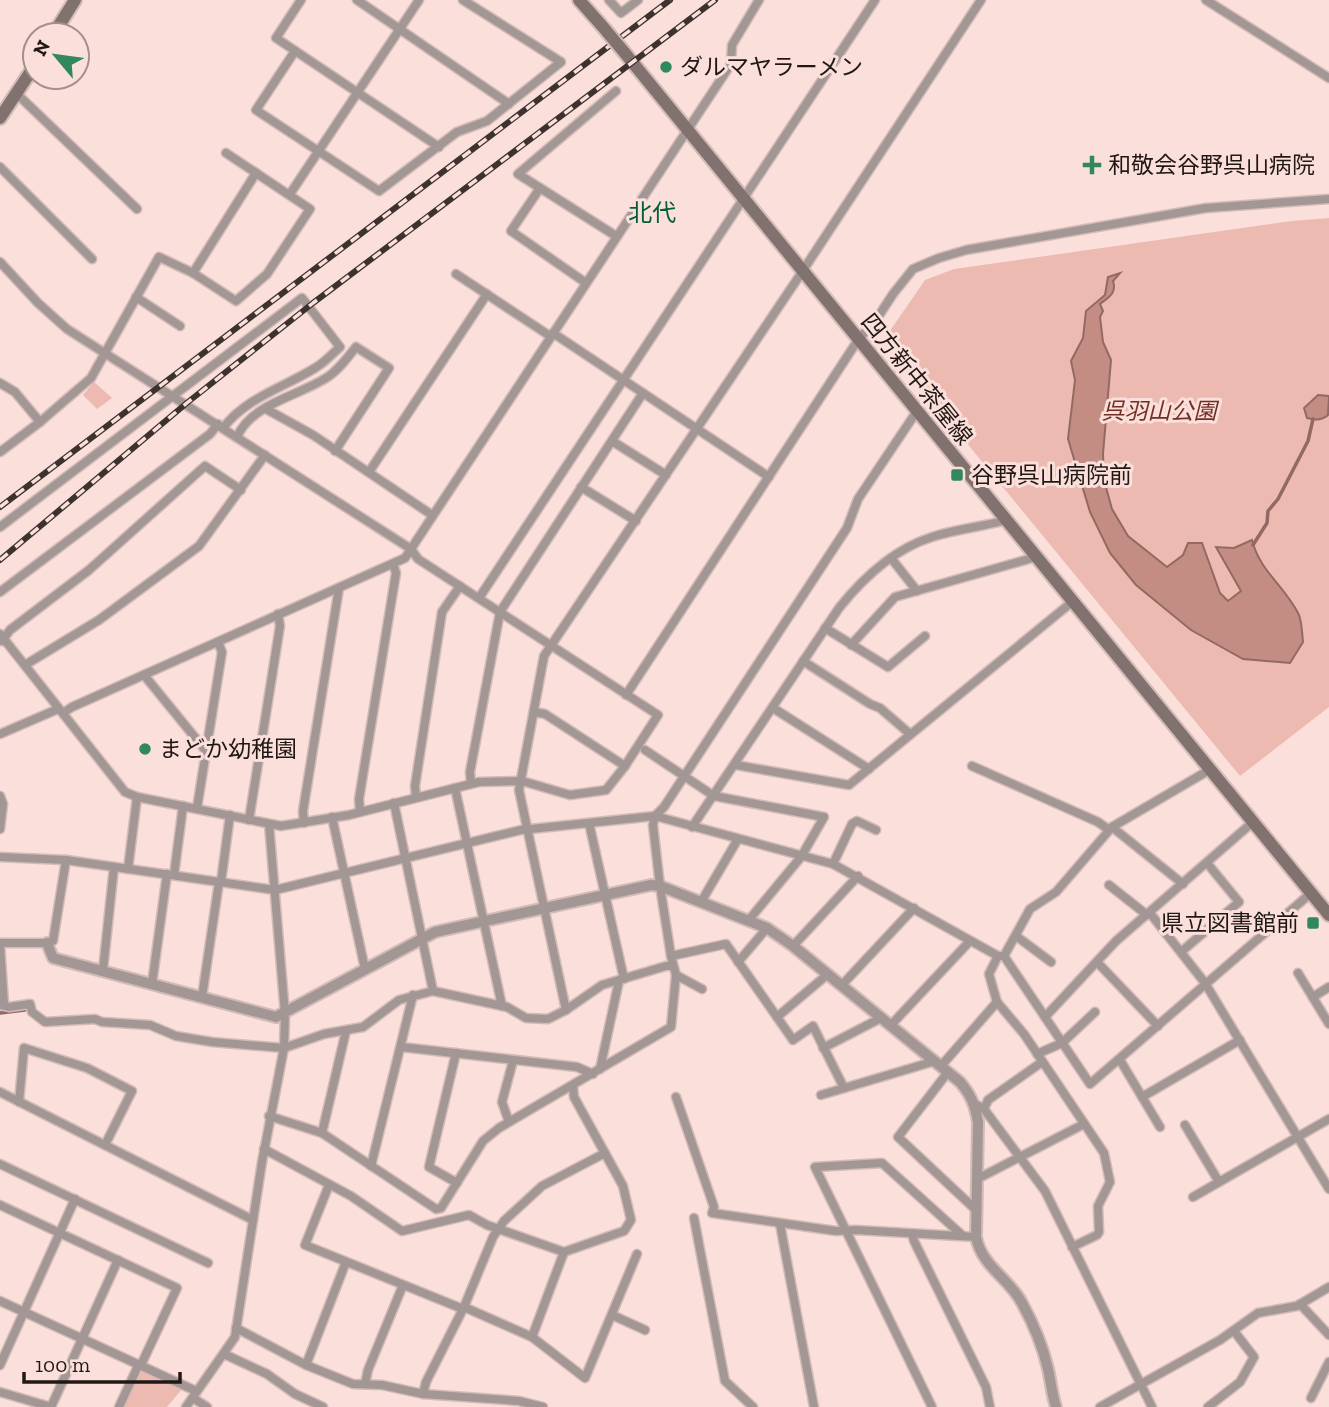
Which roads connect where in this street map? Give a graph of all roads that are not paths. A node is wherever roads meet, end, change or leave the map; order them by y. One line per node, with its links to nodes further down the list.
1 (75, 0): 13 (main road)
2 (301, 0): 15 (street)
3 (357, 0): 14 (street)
4 (419, 0): 14 (street)
5 (463, 0): 21 (street)
6 (579, 0): 23 (main road, 四方新中茶屋線, bridge)
7 (609, 0): 8 (street)
8 (638, 0)
9 (759, 0): 23 (street)
10 (875, 0): 31 (street)
11 (981, 0): 37 (street)
12 (1206, 0): 16 (street)
13 (62, 21)
14 (400, 28): 19 (street); 21 (street)
15 (295, 51): 19 (street); 25 (street)
16 (1329, 78)
17 (21, 88): 20 (main road)
18 (616, 91): 29 (street)
19 (358, 92): 24 (street); 25 (street)
20 (17, 94): 22 (main road); 33 (street)
21 (509, 104): 24 (street)
22 (0, 118)
23 (688, 131): 31 (main road, 四方新中茶屋線); 34 (street)
24 (439, 147): 25 (street)
25 (318, 151): 30 (street)
26 (226, 153): 28 (street)
27 (0, 167): 35 (street)
28 (256, 173): 30 (street); 38 (street)
29 (540, 188): 34 (street); 40 (street)
30 (290, 194): 38 (street)
31 (744, 199): 37 (main road, 四方新中茶屋線); 47 (street)
32 (1329, 199): 45 (street)
33 (137, 209)
34 (616, 236): 40 (street)
35 (92, 259)
36 (0, 262): 46 (street)
37 (802, 271): 45 (main road, 四方新中茶屋線); 55 (street)
38 (193, 273): 42 (street)
39 (456, 274): 41 (street)
40 (586, 283): 44 (street)
41 (486, 294): 44 (street); 61 (street)
42 (136, 297): 43 (street); 46 (street)
43 (180, 326)
44 (551, 334): 47 (street); 66 (street)
45 (858, 340): 52 (main road, 四方新中茶屋線); 63 (street)
46 (104, 352): 50 (street); 53 (street)
47 (624, 380): 49 (street); 78 (street)
48 (0, 383): 53 (street)
49 (643, 393): 55 (street); 57 (street)
50 (173, 397): 54 (street); 54 (street); 69 (street)
51 (266, 409): 56 (street); 58 (street); 58 (street)
52 (917, 411): 67 (main road, 四方新中茶屋線); 104 (street)
53 (40, 422): 59 (street)
54 (220, 426): 56 (street); 77 (street)
55 (697, 429): 62 (street); 63 (street)
56 (237, 437): 60 (street)
57 (612, 441): 62 (street); 64 (street)
58 (335, 451): 61 (street)
59 (0, 452)
60 (265, 455): 65 (street); 70 (street)
61 (369, 472): 66 (street)
62 (666, 475): 68 (street)
63 (769, 477): 91 (street)
64 (581, 487): 68 (street); 80 (street)
65 (241, 490): 84 (street); 89 (street)
66 (432, 515): 70 (street)
67 (1006, 520): 71 (main road, 四方新中茶屋線); 72 (street)
68 (636, 521): 87 (street)
69 (0, 527)
70 (411, 549): 73 (street); 74 (street)
71 (1036, 557): 76 (street); 79 (main road, 四方新中茶屋線)
72 (891, 558): 76 (street); 82 (street)
73 (393, 564): 75 (street); 115 (street)
74 (460, 586): 78 (street); 111 (street)
75 (339, 588): 81 (street); 122 (street)
76 (917, 591): 86 (street)
77 (0, 592)
78 (479, 598): 80 (street)
79 (1072, 601): 96 (street); 103 (main road, 四方新中茶屋線)
80 (499, 612): 87 (street); 106 (street)
81 (278, 614): 85 (street); 119 (street)
82 (825, 628): 86 (street); 88 (street)
83 (925, 636): 86 (street)
84 (1, 639): 89 (street)
85 (218, 642): 90 (street); 98 (street)
86 (851, 645)
87 (552, 647): 91 (street); 94 (street)
88 (803, 661): 92 (street); 96 (street)
89 (24, 665): 93 (street)
90 (144, 675): 93 (street); 98 (street)
91 (626, 695): 100 (street)
92 (773, 708): 99 (street); 102 (street)
93 (61, 711): 95 (street); 110 (street)
94 (534, 712): 100 (street); 105 (street)
95 (0, 734)
96 (910, 734): 102 (street)
97 (645, 750): 104 (street)
98 (205, 751): 114 (street)
99 (736, 765): 102 (street); 109 (street)
100 (625, 766): 105 (street)
101 (972, 766): 126 (street)
102 (869, 769)
103 (1212, 769): 120 (main road, 四方新中茶屋線); 126 (street)
104 (684, 776): 109 (street); 117 (street)
105 (522, 782): 106 (street); 127 (street)
106 (471, 783): 107 (street)
107 (455, 788): 111 (street); 130 (street)
108 (0, 796): 121 (street)
109 (714, 796): 125 (street); 131 (street)
110 (137, 797): 113 (street); 138 (street)
111 (415, 797): 112 (street)
112 (394, 803): 115 (street); 133 (street)
113 (183, 806): 114 (street); 140 (street)
114 (197, 808): 116 (street)
115 (360, 812): 118 (street)
116 (230, 815): 119 (street); 142 (street)
117 (655, 816): 123 (street); 125 (street); 145 (street)
118 (332, 817): 122 (street); 139 (street)
119 (249, 820): 124 (street)
120 (1253, 822): 135 (street); 147 (main road, 四方新中茶屋線)
121 (1, 823)
122 (304, 823): 124 (street)
123 (589, 823): 127 (street); 148 (street)
124 (269, 824): 146 (street)
125 (692, 827): 129 (street)
126 (1110, 828): 144 (street); 157 (street)
127 (527, 829): 130 (street); 150 (street)
128 (876, 831): 136 (street)
129 (738, 839): 131 (street); 149 (street)
130 (466, 842): 133 (street); 154 (street)
131 (802, 856): 136 (street); 155 (street)
132 (0, 857): 134 (street)
133 (405, 858): 139 (street); 158 (street)
134 (66, 860): 137 (street); 161 (street)
135 (1206, 863): 144 (street); 163 (street)
136 (833, 864): 141 (street)
137 (114, 867): 138 (street); 170 (street)
138 (128, 869): 140 (street)
139 (344, 873): 146 (street); 169 (street)
140 (171, 875): 142 (street); 176 (street)
141 (858, 876): 151 (street); 162 (street)
142 (220, 882): 146 (street); 182 (street)
143 (1109, 884): 152 (street)
144 (1182, 884): 152 (street)
145 (660, 886): 148 (street); 149 (street); 164 (street)
146 (275, 890): 189 (street)
147 (1311, 893): 153 (main road, 四方新中茶屋線); 175 (street)
148 (604, 894): 150 (street); 174 (street)
149 (701, 902): 155 (street)
150 (544, 908): 154 (street); 187 (street)
151 (914, 908): 159 (street); 177 (street)
152 (1148, 914): 163 (street); 168 (street)
153 (1329, 915)
154 (484, 920): 158 (street); 186 (street)
155 (748, 920): 156 (street)
156 (767, 929): 162 (street); 166 (street)
157 (1016, 936): 165 (street); 167 (street)
158 (422, 937): 169 (street); 180 (street)
159 (971, 940): 165 (street); 192 (street)
160 (0, 943): 161 (street); 185 (street)
161 (47, 943): 170 (street)
162 (793, 946): 173 (street)
163 (1181, 952): 175 (street)
164 (671, 956): 166 (street); 171 (street)
165 (1001, 956): 184 (street); 191 (street)
166 (738, 962): 190 (street)
167 (1051, 962)
168 (1097, 962): 191 (street); 194 (street)
169 (365, 969): 189 (street)
170 (103, 970): 176 (street)
171 (674, 971): 174 (street); 179 (street); 206 (street)
172 (1298, 973): 183 (street)
173 (828, 974): 177 (street); 190 (street)
174 (621, 980): 187 (street); 206 (street)
175 (1205, 983): 194 (street); 196 (street)
176 (152, 984): 182 (street)
177 (842, 985): 192 (street)
178 (1329, 987): 183 (street)
179 (702, 989)
180 (433, 991): 181 (street); 186 (street)
181 (413, 995): 195 (street); 198 (street)
182 (202, 997): 189 (street)
183 (1313, 997): 193 (street)
184 (997, 1002): 202 (street); 205 (street)
185 (2, 1005): 199 (street)
186 (502, 1006): 187 (street)
187 (566, 1010)
188 (1095, 1012): 197 (street)
189 (285, 1014): 199 (street)
190 (777, 1017): 200 (street)
191 (1045, 1017): 197 (street)
192 (886, 1022): 200 (street); 205 (street)
193 (1329, 1024)
194 (1157, 1026): 204 (street)
195 (346, 1031): 199 (street); 221 (street)
196 (1240, 1040): 212 (street); 222 (street)
197 (1062, 1043): 202 (street); 204 (street)
198 (401, 1047): 201 (street); 228 (street)
199 (284, 1048): 215 (street)
200 (823, 1048): 208 (street)
201 (456, 1054): 203 (street); 231 (street)
202 (1040, 1058): 214 (street); 218 (street)
203 (513, 1060): 206 (street); 217 (street)
204 (1120, 1060): 212 (street)
205 (941, 1066): 208 (street); 214 (street); 237 (street)
206 (597, 1071): 207 (street)
207 (573, 1086): 217 (street); 225 (street)
208 (844, 1088): 210 (street)
209 (0, 1092): 213 (street)
210 (821, 1095)
211 (677, 1097): 240 (street)
212 (1142, 1097): 220 (street)
213 (19, 1102): 223 (street); 223 (street)
214 (979, 1106): 226 (street); 229 (street)
215 (270, 1116): 221 (street); 224 (street)
216 (1329, 1118): 222 (street)
217 (509, 1122): 231 (street)
218 (1084, 1124): 226 (street); 247 (street)
219 (1185, 1125): 230 (street)
220 (1160, 1126)
221 (323, 1133): 228 (street)
222 (1297, 1137): 230 (street); 233 (street)
223 (105, 1145): 239 (street)
224 (264, 1149): 232 (street); 239 (street)
225 (605, 1153): 241 (street); 248 (street)
226 (1019, 1157): 229 (street); 247 (street)
227 (0, 1164): 235 (street)
228 (371, 1166): 231 (street)
229 (977, 1179): 237 (street)
230 (1219, 1182): 234 (street)
231 (457, 1183)
232 (329, 1185): 241 (street); 251 (street)
233 (1329, 1189)
234 (1193, 1198)
235 (75, 1199): 243 (street); 252 (street)
236 (1, 1207): 243 (street)
237 (976, 1210): 246 (street)
238 (694, 1218): 283 (street)
239 (253, 1220): 260 (street)
240 (780, 1224): 242 (street); 284 (street)
241 (498, 1229): 248 (street); 257 (street)
242 (846, 1231): 244 (street); 245 (street); 285 (street)
243 (60, 1233): 250 (street); 258 (street)
244 (912, 1234): 245 (street); 286 (street)
245 (963, 1236): 246 (street)
246 (976, 1237): 287 (street)
247 (1072, 1247): 272 (street)
248 (564, 1252): 264 (street)
249 (637, 1254): 259 (street)
250 (118, 1260): 265 (street); 268 (street)
251 (346, 1262): 253 (street); 270 (street)
252 (208, 1263)
253 (403, 1285): 257 (street); 271 (street)
254 (1329, 1287): 256 (street)
255 (0, 1301): 258 (street)
256 (1300, 1304): 262 (street); 263 (street)
257 (463, 1308): 264 (street); 275 (street)
258 (24, 1312): 265 (street); 269 (street)
259 (612, 1315): 261 (street); 264 (street)
260 (236, 1328): 266 (street); 270 (street)
261 (645, 1330)
262 (1234, 1331): 272 (street); 290 (street)
263 (1329, 1335)
264 (532, 1337)
265 (82, 1338): 268 (street); 277 (street)
266 (224, 1354): 274 (street); 281 (street)
267 (1329, 1362): 276 (street)
268 (140, 1364): 274 (street); 278 (street)
269 (0, 1365)
270 (306, 1365): 271 (street)
271 (365, 1384): 275 (street)
272 (1139, 1385): 288 (street); 289 (street)
273 (0, 1392): 277 (street)
274 (194, 1394): 279 (street); 280 (street)
275 (423, 1394): 282 (street)
276 (1311, 1398)
277 (51, 1407)
278 (119, 1407)
279 (186, 1407)
280 (207, 1407)
281 (323, 1407)
282 (542, 1407)
283 (753, 1407)
284 (814, 1407)
285 (932, 1407)
286 (990, 1407)
287 (1056, 1407)
288 (1100, 1407)
289 (1152, 1407)
290 (1208, 1407)

